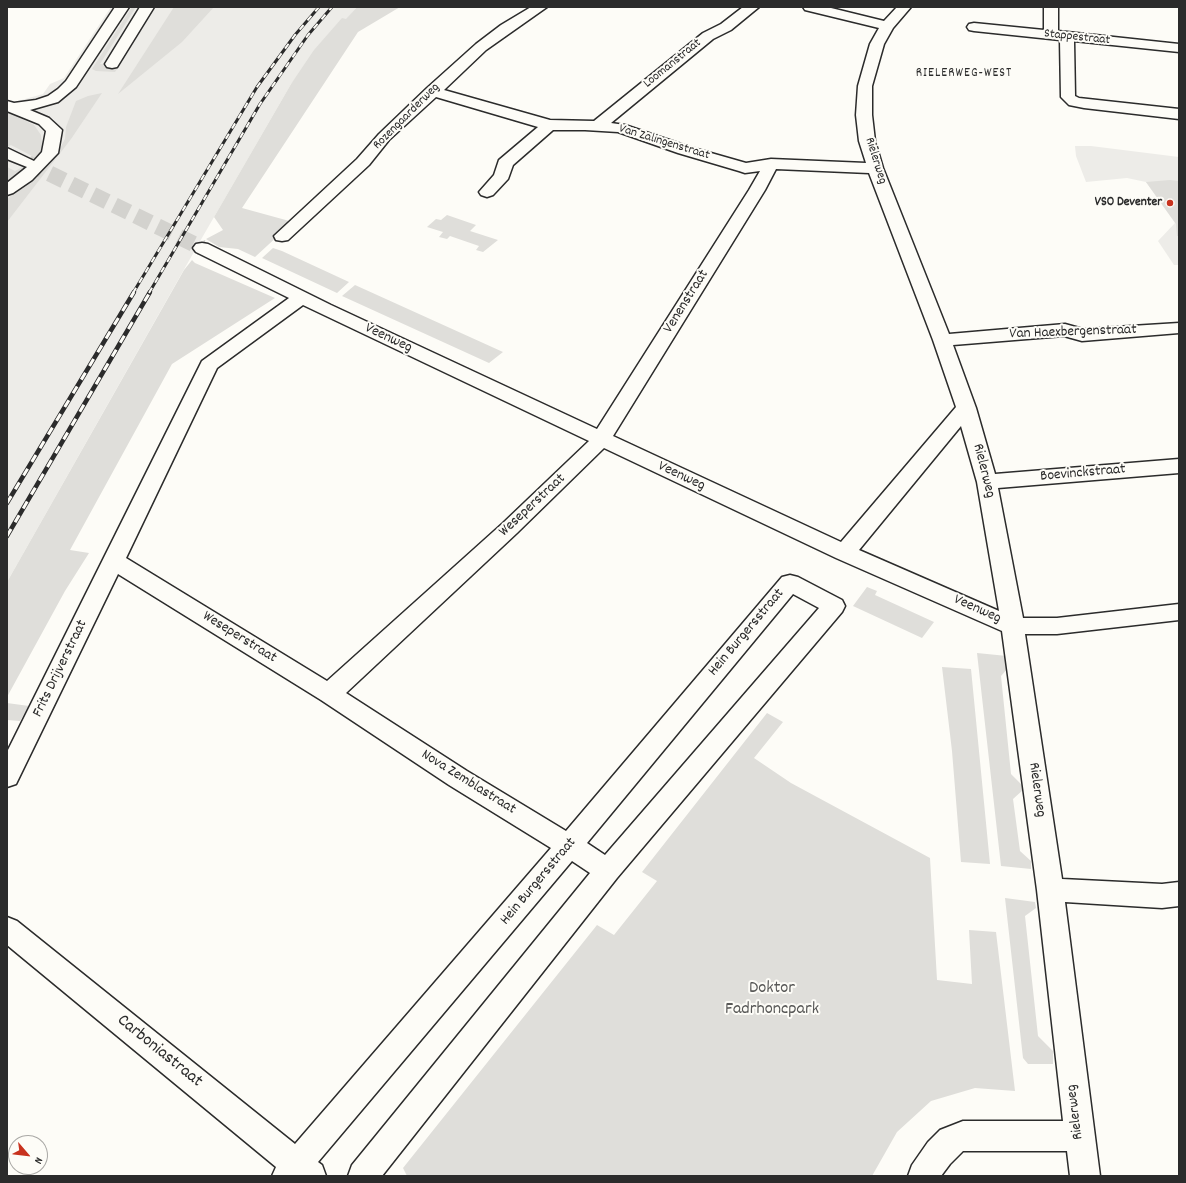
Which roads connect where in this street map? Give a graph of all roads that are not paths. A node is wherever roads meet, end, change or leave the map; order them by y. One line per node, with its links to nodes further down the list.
1 (122, 7): 15 (street)
2 (147, 7): 13 (street)
3 (540, 7): 14 (street, Rozengaarderweg)
4 (752, 7): 18 (street, Loomanstraat)
5 (810, 7): 8 (street)
6 (904, 7): 8 (street, Rielerweg)
7 (1051, 7): 10 (street)
8 (887, 26): 22 (street, Rielerweg)
9 (974, 27): 10 (street, Stappestraat)
10 (1051, 35): 11 (street, Stappestraat)
11 (1067, 37): 12 (street, Stappestraat); 16 (street)
12 (1179, 48)
13 (112, 64)
14 (432, 91): 17 (street, Van Zalingenstraat); 25 (street, Rozengaarderweg)
15 (10, 106): 23 (street)
16 (1179, 114)
17 (550, 125): 18 (street, Van Zalingenstraat); 24 (street)
18 (598, 126): 21 (street, Van Zalingenstraat)
19 (7, 152): 20 (street)
20 (28, 163)
21 (770, 164): 22 (street, Van Zalingenstraat); 31 (street, Venenstraat)
22 (875, 168): 29 (street, Rielerweg)
23 (7, 190)
24 (487, 192)
25 (282, 236)
26 (202, 248): 27 (street, Veenweg)
27 (302, 298): 31 (street, Veenweg); 35 (street)
28 (1179, 328): 29 (street, Van Haexbergenstraat)
29 (942, 340): 30 (street, Rielerweg)
30 (966, 408): 33 (street, Rielerweg); 34 (street)
31 (601, 439): 34 (street, Veenweg); 38 (street, Weseperstraat)
32 (1179, 466): 33 (street, Boevinckstraat)
33 (987, 482): 37 (street, Rielerweg)
34 (844, 553): 37 (street, Veenweg)
35 (114, 561): 38 (street, Weseperstraat); 39 (street, Frits Drijverstraat)
36 (1179, 612): 37 (street, Veenweg)
37 (1013, 626): 42 (street, Rielerweg)
38 (329, 694): 40 (street, Nova Zemblastraat)
39 (7, 777)
40 (570, 846): 41 (street, Nova Zemblastraat); 41 (street, Hein Burgersstraat); 46 (street, Hein Burgersstraat)
41 (608, 870): 47 (street, Hein Burgersstraat)
42 (1050, 890): 43 (street); 45 (street, Rielerweg)
43 (1179, 894)
44 (7, 929): 46 (street, Carboniastraat)
45 (1079, 1136): 48 (street); 49 (street, Rielerweg)
46 (298, 1172)
47 (363, 1176)
48 (923, 1176)
49 (1084, 1176)

